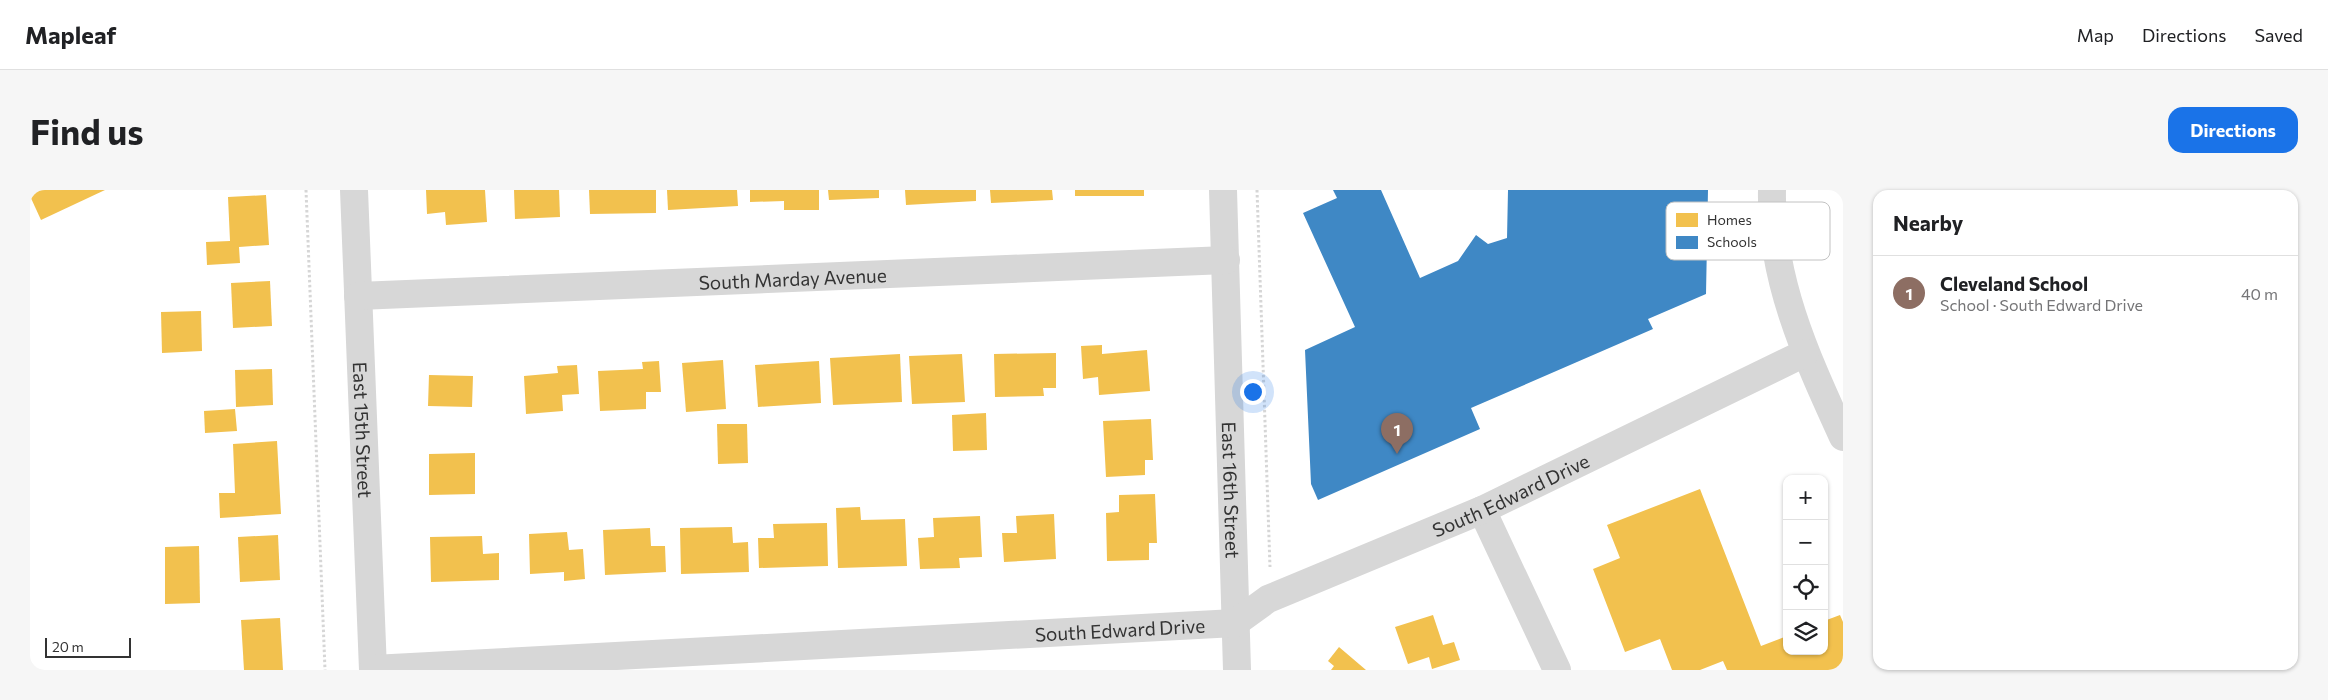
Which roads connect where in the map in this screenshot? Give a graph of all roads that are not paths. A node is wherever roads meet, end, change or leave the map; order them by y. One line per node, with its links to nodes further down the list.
1 (354, 190): 5 (street, East 15th Street)
2 (1223, 190): 3 (street, East 16th Street)
3 (1226, 260): 5 (street, South Marday Avenue); 9 (street, East 16th Street)
4 (1779, 260): 6 (street)
5 (358, 296): 10 (street, East 15th Street)
6 (1805, 353): 7 (street); 8 (street, South Edward Drive)
7 (1843, 437)
8 (1482, 510): 9 (street, South Edward Drive); 12 (street)
9 (1235, 623): 10 (street, South Edward Drive); 11 (street, East 16th Street)
10 (373, 670)
11 (1237, 670)
12 (1557, 670)

